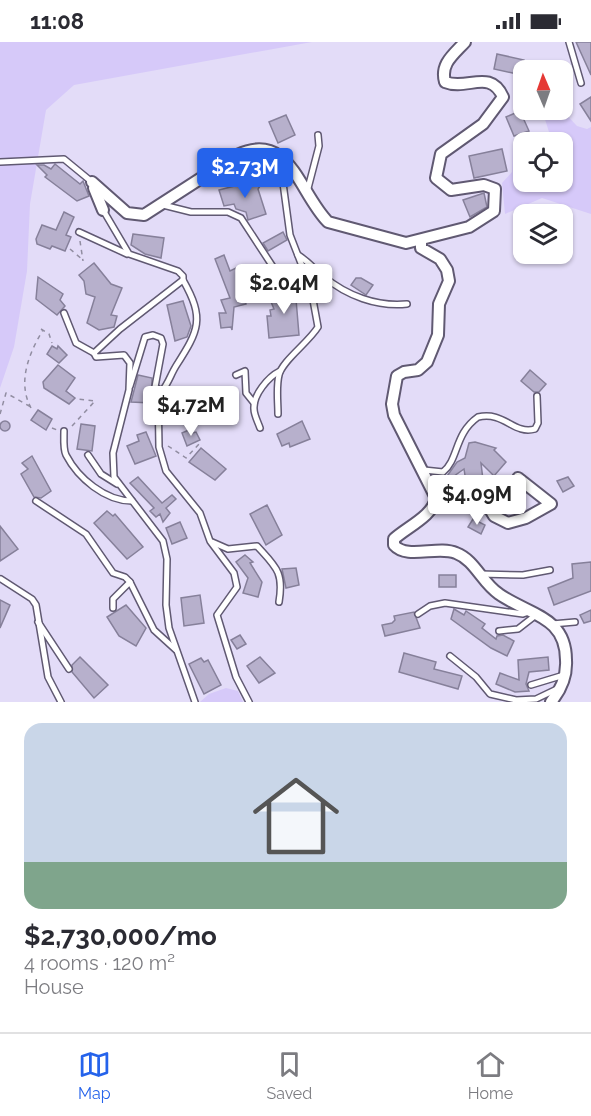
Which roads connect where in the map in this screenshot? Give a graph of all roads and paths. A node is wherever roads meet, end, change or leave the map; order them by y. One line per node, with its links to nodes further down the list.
1 (465, 42): 12 (street)
2 (569, 42): 3 (lane)
3 (581, 83)
4 (318, 135): 8 (lane)
5 (274, 153): 8 (street); 9 (street); 15 (lane)
6 (0, 162): 7 (lane)
7 (92, 182): 9 (street); 10 (street)
8 (307, 194): 12 (street)
9 (163, 205): 17 (lane)
10 (103, 210): 14 (lane)
11 (79, 232): 13 (path); 14 (lane)
12 (421, 240): 37 (street)
13 (70, 249)
14 (129, 255): 16 (lane)
15 (298, 255): 18 (lane); 22 (lane)
16 (183, 280): 21 (lane); 25 (lane)
17 (280, 291)
18 (407, 304)
19 (64, 313): 21 (lane)
20 (52, 343): 29 (path)
21 (94, 353): 24 (lane)
22 (281, 370): 28 (lane); 30 (lane)
23 (236, 375): 28 (lane)
24 (129, 390): 25 (lane); 39 (lane)
25 (158, 390): 34 (lane)
26 (537, 396): 37 (lane)
27 (77, 399): 33 (path)
28 (254, 403): 32 (lane)
29 (0, 414)
30 (278, 414)
31 (52, 428): 33 (path)
32 (260, 428)
33 (64, 431): 42 (lane)
34 (158, 433): 35 (path); 43 (lane)
35 (200, 444)
36 (88, 455): 39 (lane)
37 (424, 470): 40 (street)
38 (518, 477): 40 (street)
39 (117, 484): 42 (lane)
40 (436, 494): 45 (street)
41 (36, 501): 47 (lane)
42 (132, 501): 56 (lane)
43 (210, 541): 48 (lane); 64 (lane)
44 (550, 570): 45 (lane)
45 (479, 574): 50 (street)
46 (1, 579): 52 (lane)
47 (130, 582): 49 (lane); 56 (lane)
48 (279, 602)
49 (113, 608)
50 (532, 613): 51 (lane); 54 (street); 55 (lane)
51 (418, 614)
52 (38, 621): 58 (lane); 62 (lane)
53 (575, 622): 54 (lane)
54 (552, 624): 59 (street)
55 (499, 631)
56 (177, 652): 63 (lane)
57 (450, 656): 61 (lane)
58 (69, 669)
59 (565, 675): 60 (lane); 61 (street)
60 (531, 685)
61 (560, 687): 65 (street)
62 (61, 702)
63 (195, 702)
64 (249, 702)
65 (550, 702)

